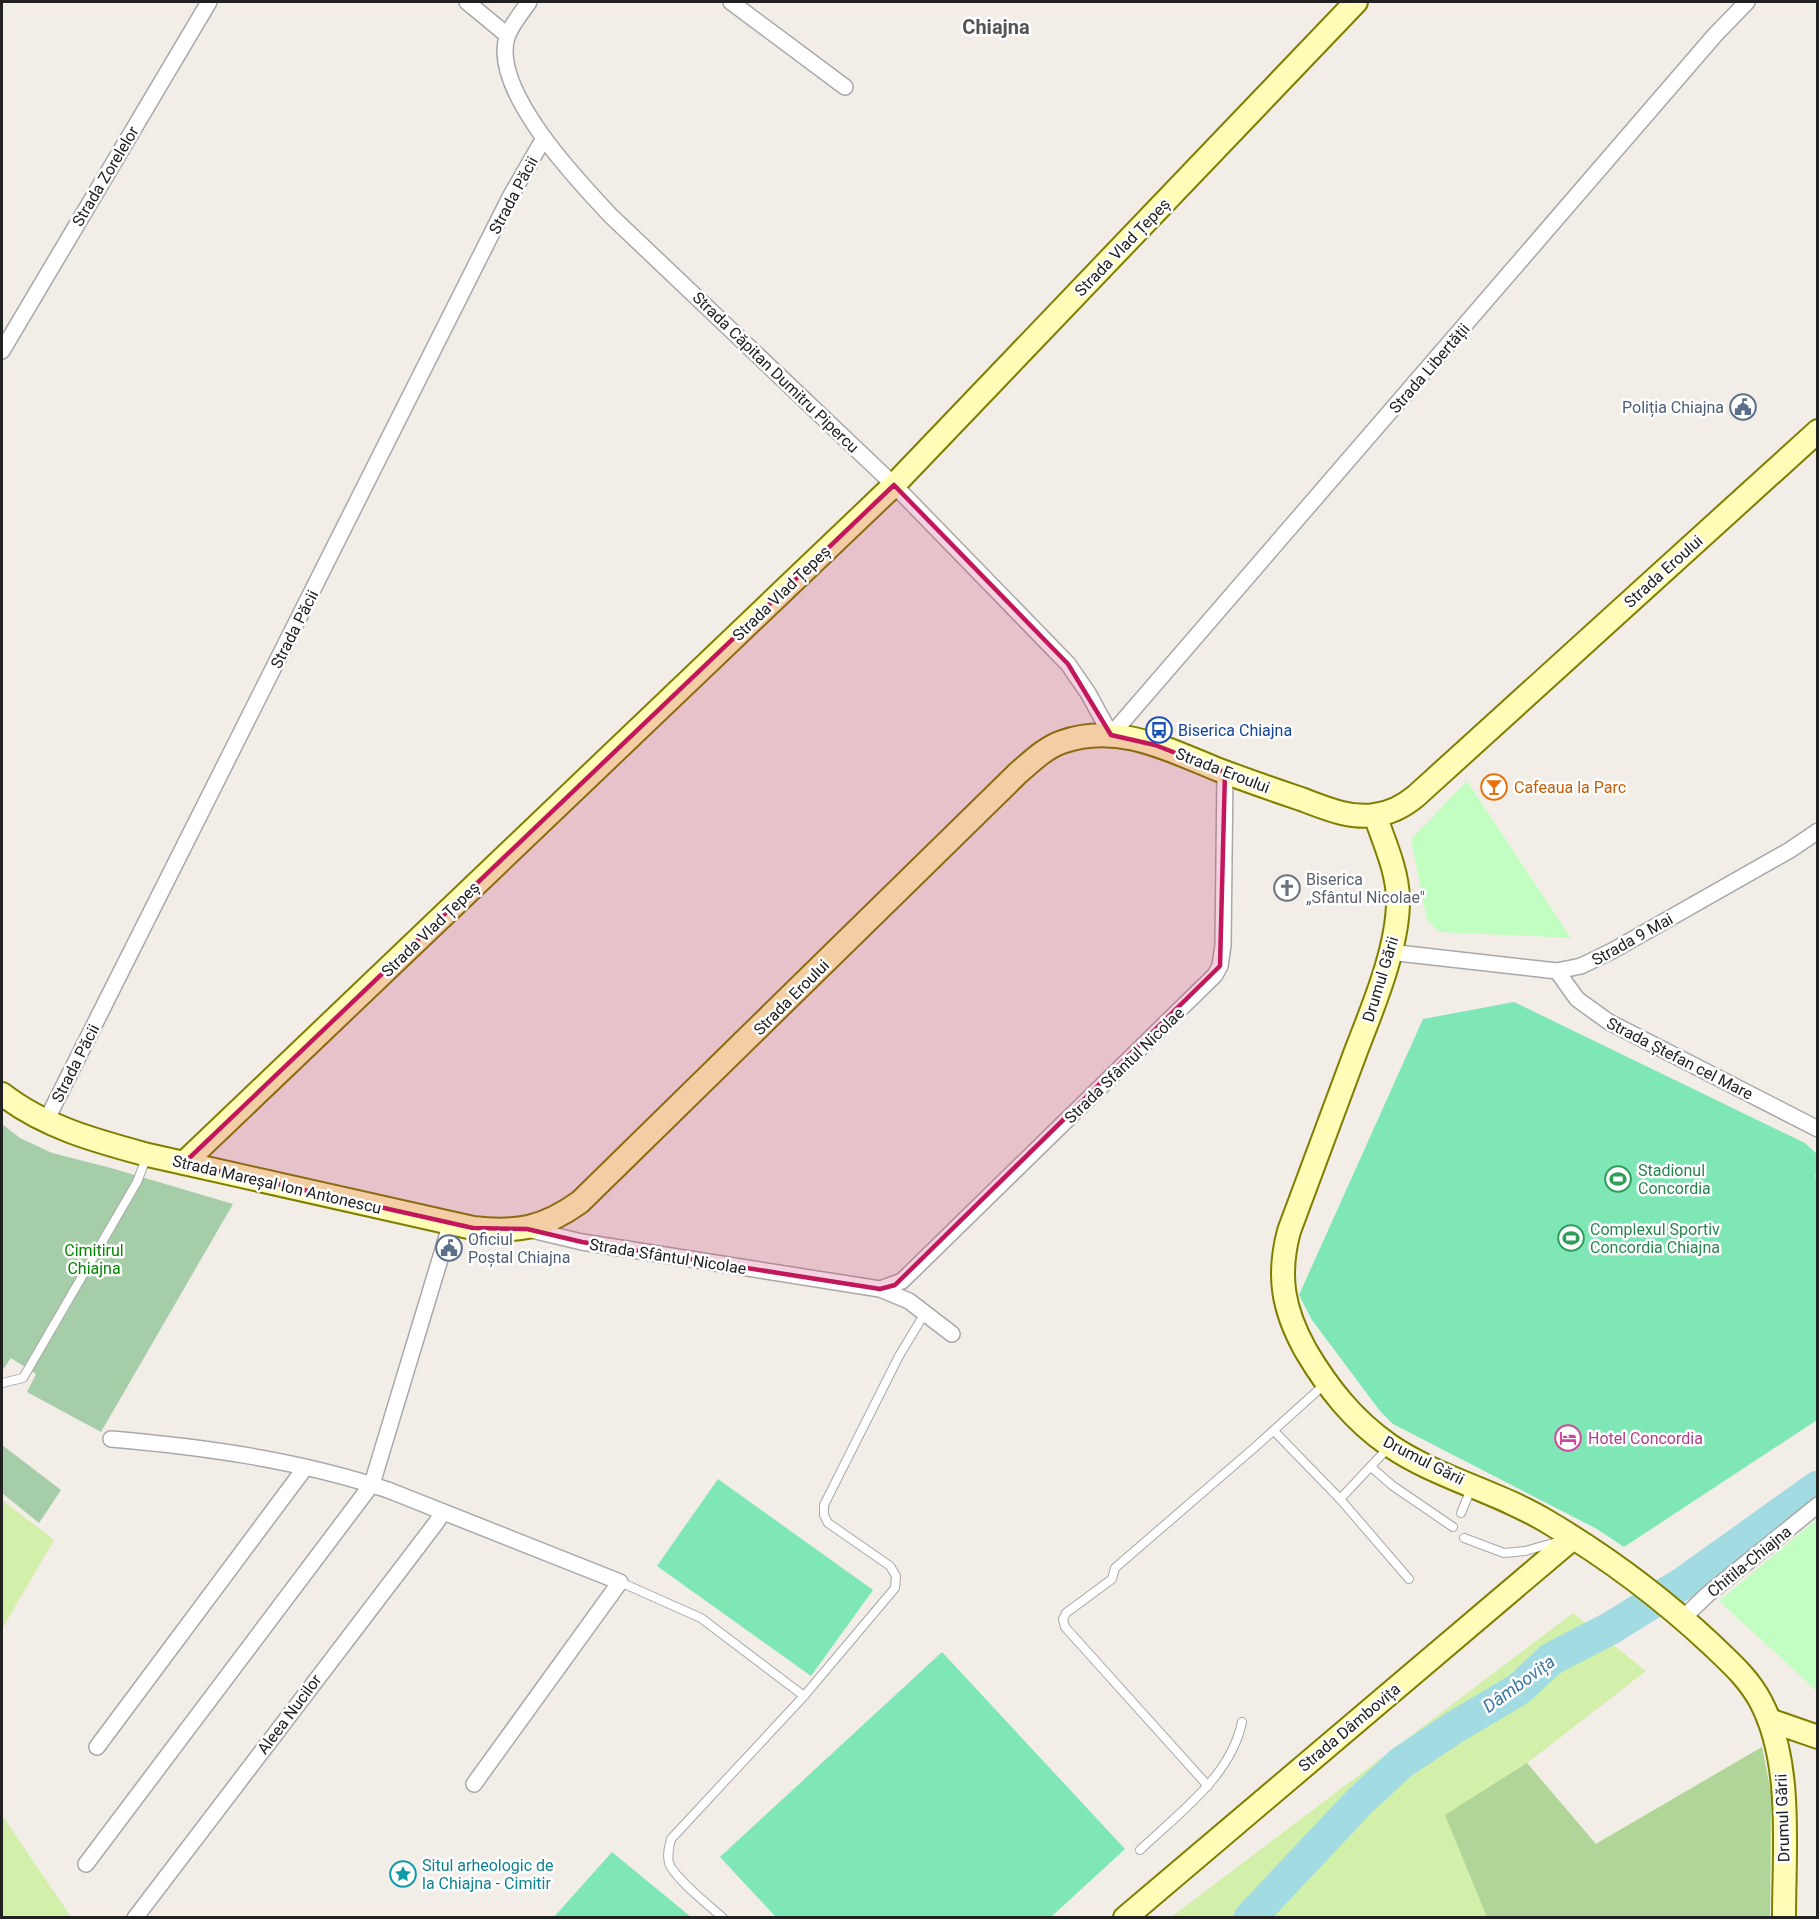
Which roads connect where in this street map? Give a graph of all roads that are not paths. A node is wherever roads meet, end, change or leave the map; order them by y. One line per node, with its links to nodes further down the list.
1 (209, 2): 10 (street, Strada Zorelelor)
2 (467, 2): 7 (street)
3 (529, 2): 7 (street)
4 (730, 2): 8 (street)
5 (1356, 2): 12 (main road, Strada Vlad Țepeș)
6 (1747, 2): 13 (street, Strada Libertății)
7 (507, 35): 9 (street, Strada Căpitan Dumitru Pipercu)
8 (845, 87)
9 (544, 138): 12 (street, Strada Căpitan Dumitru Pipercu); 20 (street, Strada Păcii)
10 (2, 351)
11 (1818, 431): 15 (main road, Strada Eroului)
12 (894, 485): 13 (street, Strada Căpitan Dumitru Pipercu); 23 (main road, Strada Vlad Țepeș)
13 (1111, 735): 14 (main road, Strada Eroului); 24 (main road, Strada Eroului)
14 (1225, 772): 15 (main road, Strada Eroului); 27 (street, Strada Sfântul Nicolae)
15 (1375, 815): 17 (main road, Drumul Gării)
16 (1818, 831): 18 (street, Strada 9 Mai)
17 (1389, 952): 18 (street, Strada 9 Mai); 31 (main road, Drumul Gării)
18 (1557, 971): 21 (street, Strada Ștefan cel Mare)
19 (2, 1094): 20 (main road, Strada Mareșal Ion Antonescu)
20 (46, 1121): 22 (main road, Strada Mareșal Ion Antonescu)
21 (1818, 1129)
22 (148, 1155): 23 (main road, Strada Mareșal Ion Antonescu); 30 (lane)
23 (184, 1163): 25 (main road, Strada Mareșal Ion Antonescu)
24 (562, 1215): 26 (main road, Strada Mareșal Ion Antonescu)
25 (450, 1223): 26 (main road, Strada Mareșal Ion Antonescu); 37 (street)
26 (527, 1229): 27 (street, Strada Sfântul Nicolae)
27 (880, 1289): 28 (street, Strada Sfântul Nicolae)
28 (925, 1313): 29 (street, Strada Sfântul Nicolae); 49 (lane)
29 (952, 1334)
30 (2, 1383)
31 (1326, 1383): 32 (lane); 34 (main road, Drumul Gării)
32 (1274, 1431): 39 (lane); 55 (lane)
33 (111, 1439): 36 (street)
34 (1390, 1446): 35 (lane); 38 (main road, Drumul Gării)
35 (1371, 1467): 39 (lane); 43 (lane)
36 (305, 1468): 37 (street); 53 (street)
37 (372, 1484): 41 (street); 57 (street)
38 (1473, 1485): 42 (lane); 45 (main road, Drumul Gării)
39 (1340, 1499): 46 (lane)
40 (1818, 1504): 48 (street, Chitila-Chiajna)
41 (443, 1512): 47 (street); 58 (street, Aleea Nucilor)
42 (1461, 1513)
43 (1453, 1527)
44 (1464, 1538): 45 (lane)
45 (1573, 1538): 48 (main road, Drumul Gării); 60 (main road, Strada Dâmbovița)
46 (1409, 1579)
47 (620, 1582): 49 (lane); 54 (street)
48 (1680, 1616): 50 (main road, Drumul Gării)
49 (804, 1696): 59 (lane)
50 (1770, 1720): 52 (main road); 61 (main road, Drumul Gării)
51 (1242, 1722): 55 (lane)
52 (1818, 1737)
53 (97, 1747)
54 (474, 1784)
55 (1208, 1786): 56 (lane)
56 (1140, 1850)
57 (86, 1864)
58 (135, 1917)
59 (723, 1917)
60 (1125, 1917)
61 (1784, 1917)

